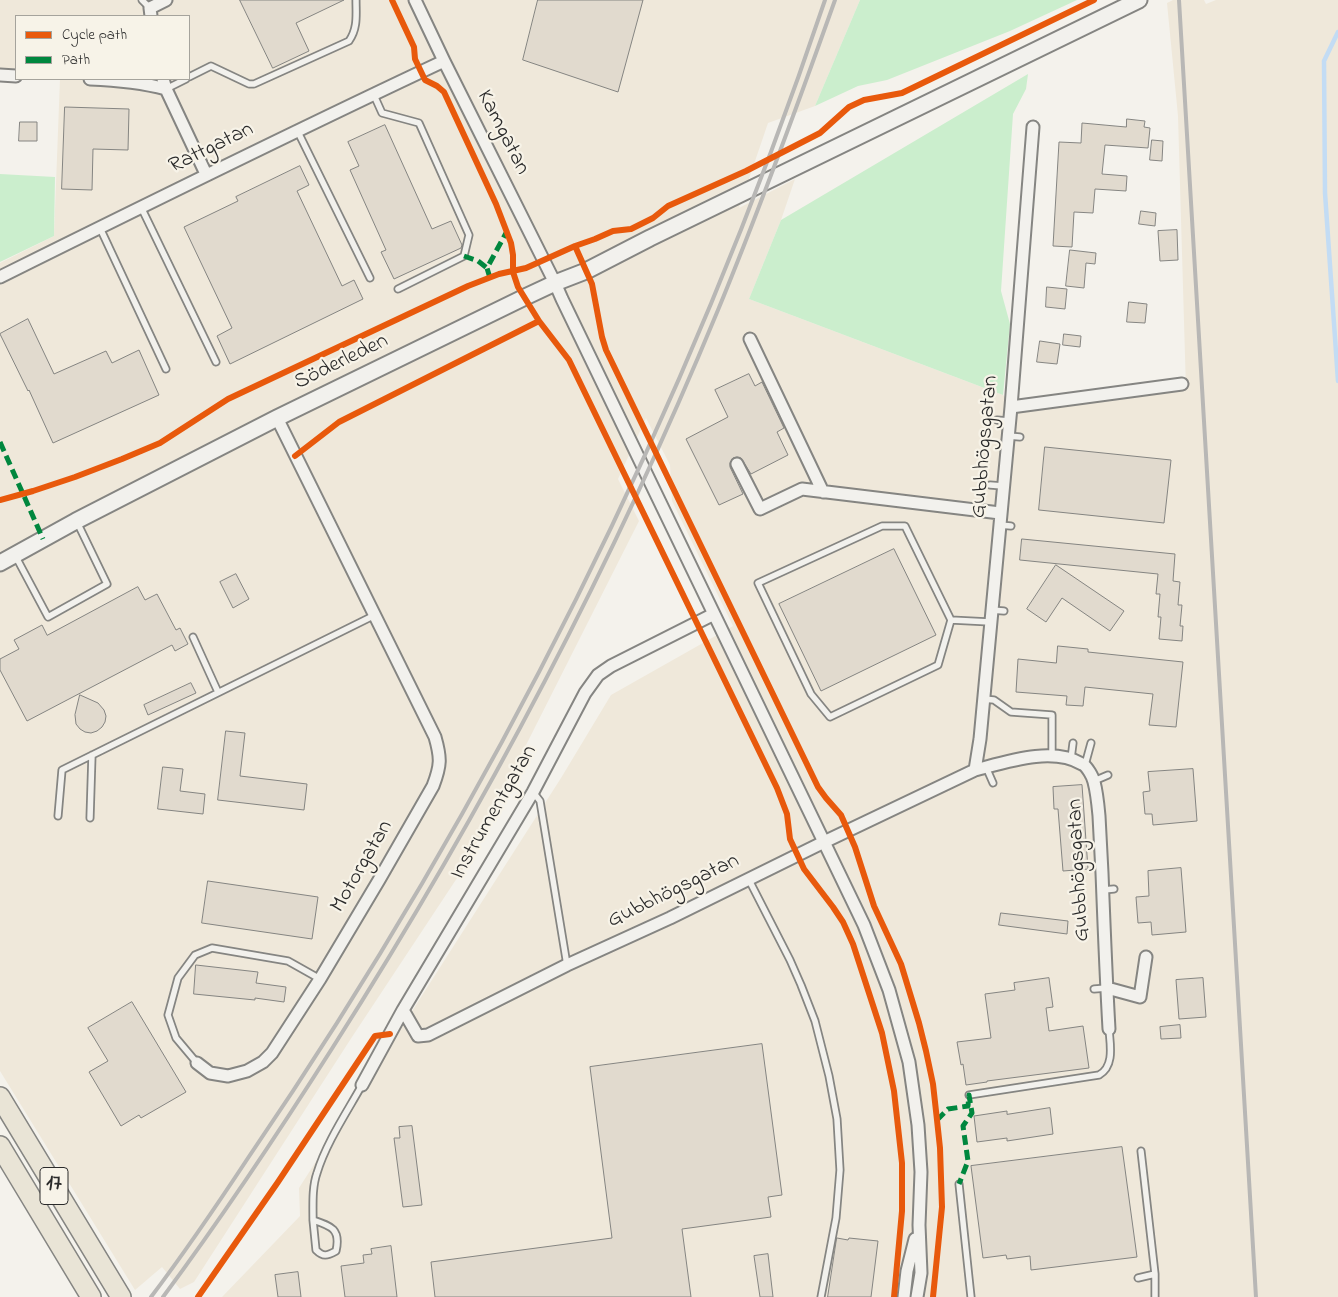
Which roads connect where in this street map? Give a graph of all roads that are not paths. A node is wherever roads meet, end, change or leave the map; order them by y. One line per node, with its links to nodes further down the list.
1 (166, 0): 5 (street)
2 (356, 0): 9 (lane)
3 (415, 0): 6 (street, Kamgatan)
4 (1139, 0): 21 (street, Söderleden)
5 (148, 8)
6 (444, 61): 13 (street, Rattgatan); 21 (street, Kamgatan)
7 (0, 75): 8 (street)
8 (15, 76)
9 (190, 77)
10 (117, 80): 12 (street)
11 (180, 80): 12 (lane)
12 (165, 84): 16 (street)
13 (372, 94): 15 (street, Rattgatan); 22 (lane)
14 (1033, 127): 27 (street, Gubbhögsgatan)
15 (297, 130): 16 (street, Rattgatan); 20 (lane)
16 (206, 174): 17 (street, Rattgatan)
17 (141, 207): 18 (street, Rattgatan); 24 (lane)
18 (100, 228): 19 (street, Rattgatan); 25 (lane)
19 (0, 277)
20 (370, 278)
21 (555, 283): 28 (street, Söderleden); 44 (street, Kamgatan)
22 (398, 289)
23 (750, 339): 36 (street)
24 (216, 362)
25 (166, 369)
26 (1182, 384): 27 (street)
27 (1011, 407): 30 (street, Gubbhögsgatan)
28 (277, 418): 38 (street, Söderleden); 45 (street, Motorgatan)
29 (996, 420): 30 (lane)
30 (1009, 420): 31 (street, Gubbhögsgatan)
31 (1008, 436): 32 (lane); 35 (street, Gubbhögsgatan)
32 (1020, 437)
33 (737, 464): 36 (street)
34 (990, 485): 35 (lane)
35 (1003, 486): 37 (street, Gubbhögsgatan)
36 (823, 492): 37 (street)
37 (1000, 519): 39 (lane); 42 (street, Gubbhögsgatan)
38 (76, 521): 40 (street, Söderleden); 40 (lane)
39 (1011, 526)
40 (15, 555): 41 (street, Söderleden)
41 (0, 563)
42 (991, 610): 43 (lane); 47 (street, Gubbhögsgatan)
43 (1004, 611)
44 (714, 614): 61 (street, Instrumentgatan); 64 (street, Kamgatan)
45 (375, 615): 49 (lane); 68 (street, Motorgatan)
46 (952, 620): 46 (lane); 47 (lane)
47 (990, 622): 50 (street, Gubbhögsgatan)
48 (193, 637): 49 (lane)
49 (218, 692): 53 (lane)
50 (983, 699): 54 (lane); 57 (street, Gubbhögsgatan)
51 (1073, 743): 55 (lane)
52 (1091, 743): 56 (lane)
53 (92, 755): 62 (lane); 63 (lane)
54 (1052, 756): 55 (street, Gubbhögsgatan); 57 (street, Gubbhögsgatan)
55 (1071, 759): 56 (street, Gubbhögsgatan)
56 (1084, 764): 59 (street, Gubbhögsgatan)
57 (981, 769): 60 (lane); 64 (street, Gubbhögsgatan)
58 (1108, 775): 59 (lane)
59 (1094, 781): 69 (street, Gubbhögsgatan)
60 (993, 783)
61 (533, 792): 67 (lane); 71 (street, Instrumentgatan)
62 (58, 816)
63 (90, 818)
64 (824, 842): 65 (street, Gubbhögsgatan); 83 (street, Kamgatan)
65 (748, 878): 67 (street, Gubbhögsgatan); 88 (lane)
66 (1146, 957): 69 (street)
67 (567, 966): 71 (street, Gubbhögsgatan)
68 (320, 979): 75 (street, Motorgatan); 75 (lane)
69 (1107, 988): 70 (lane); 72 (street, Gubbhögsgatan)
70 (1094, 989)
71 (403, 1010): 76 (street, Instrumentgatan)
72 (1108, 1011): 73 (street); 74 (street, Gubbhögsgatan)
73 (1096, 1012)
74 (1109, 1029): 77 (lane)
75 (197, 1063)
76 (362, 1085): 82 (lane)
77 (969, 1095)
78 (0, 1097): 87 (main road, 17)
79 (0, 1146): 86 (main road, 17)
80 (1142, 1151): 84 (lane)
81 (959, 1184): 91 (lane)
82 (312, 1220): 82 (lane)
83 (918, 1225): 89 (street); 90 (street)
84 (1155, 1274): 85 (lane); 92 (lane)
85 (1138, 1278)
86 (91, 1297)
87 (121, 1297)
88 (821, 1297)
89 (904, 1297)
90 (917, 1297)
91 (970, 1297)
92 (1155, 1297)

